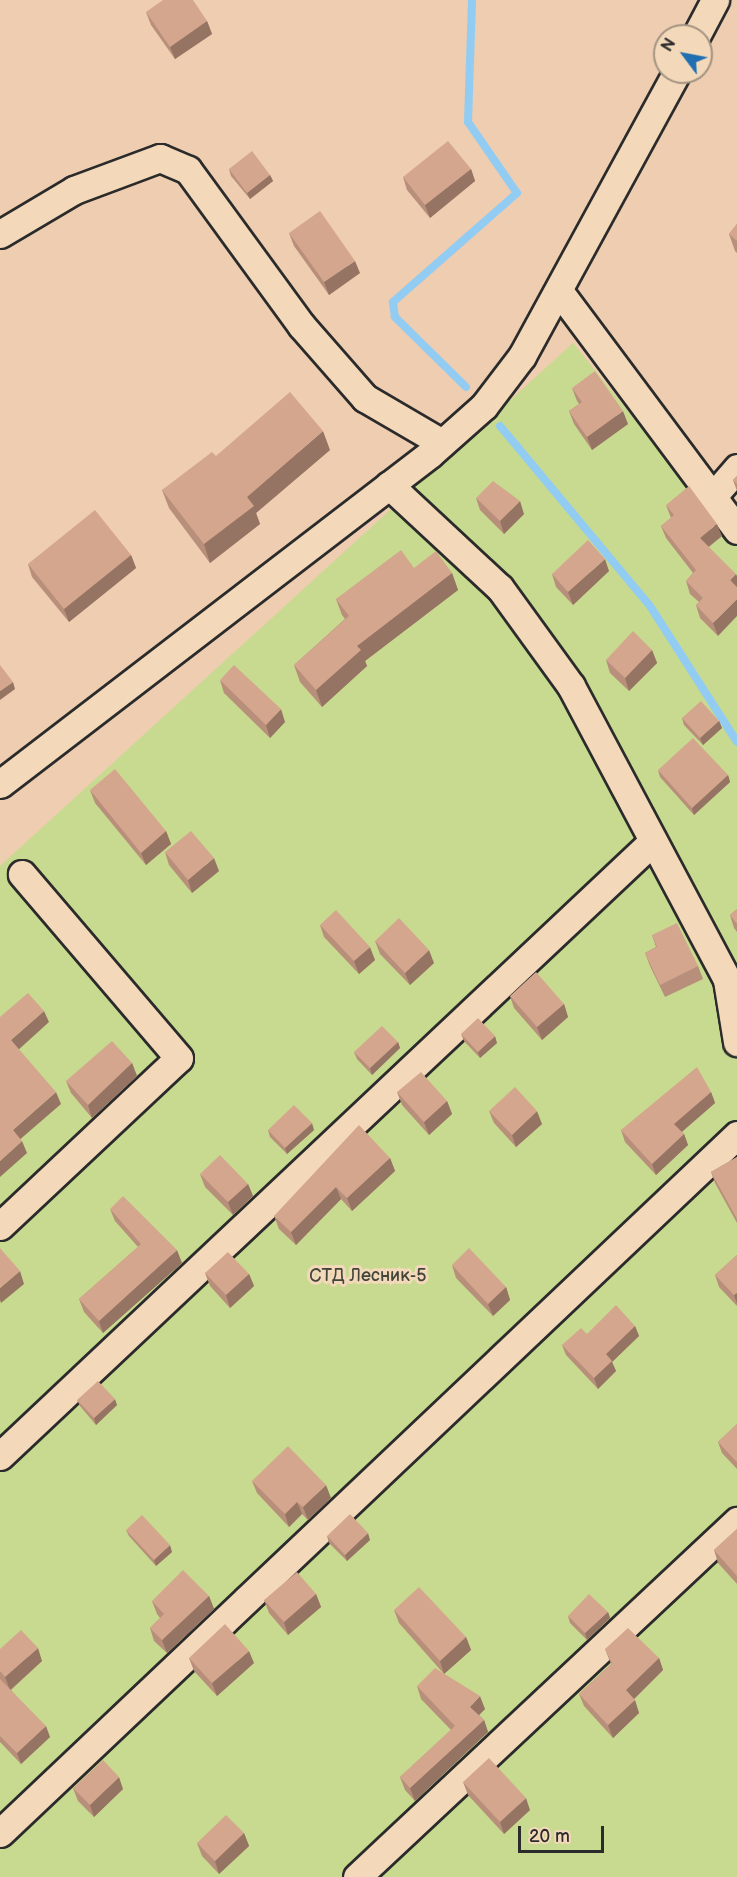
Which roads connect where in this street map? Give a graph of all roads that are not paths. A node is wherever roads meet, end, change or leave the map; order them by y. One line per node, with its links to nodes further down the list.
1 (715, 0): 2 (street)
2 (702, 24)
3 (670, 84): 5 (street)
4 (0, 234): 6 (street)
5 (559, 291): 6 (street); 9 (street)
6 (442, 443): 8 (street)
7 (737, 468): 9 (street)
8 (389, 485): 11 (street); 12 (street)
9 (713, 496): 10 (street)
10 (737, 531)
11 (0, 784)
12 (653, 841): 14 (street); 17 (street)
13 (22, 874): 16 (street)
14 (737, 1042)
15 (737, 1135): 19 (street)
16 (0, 1226)
17 (0, 1456)
18 (737, 1521): 20 (street)
19 (0, 1833)
20 (357, 1877)

